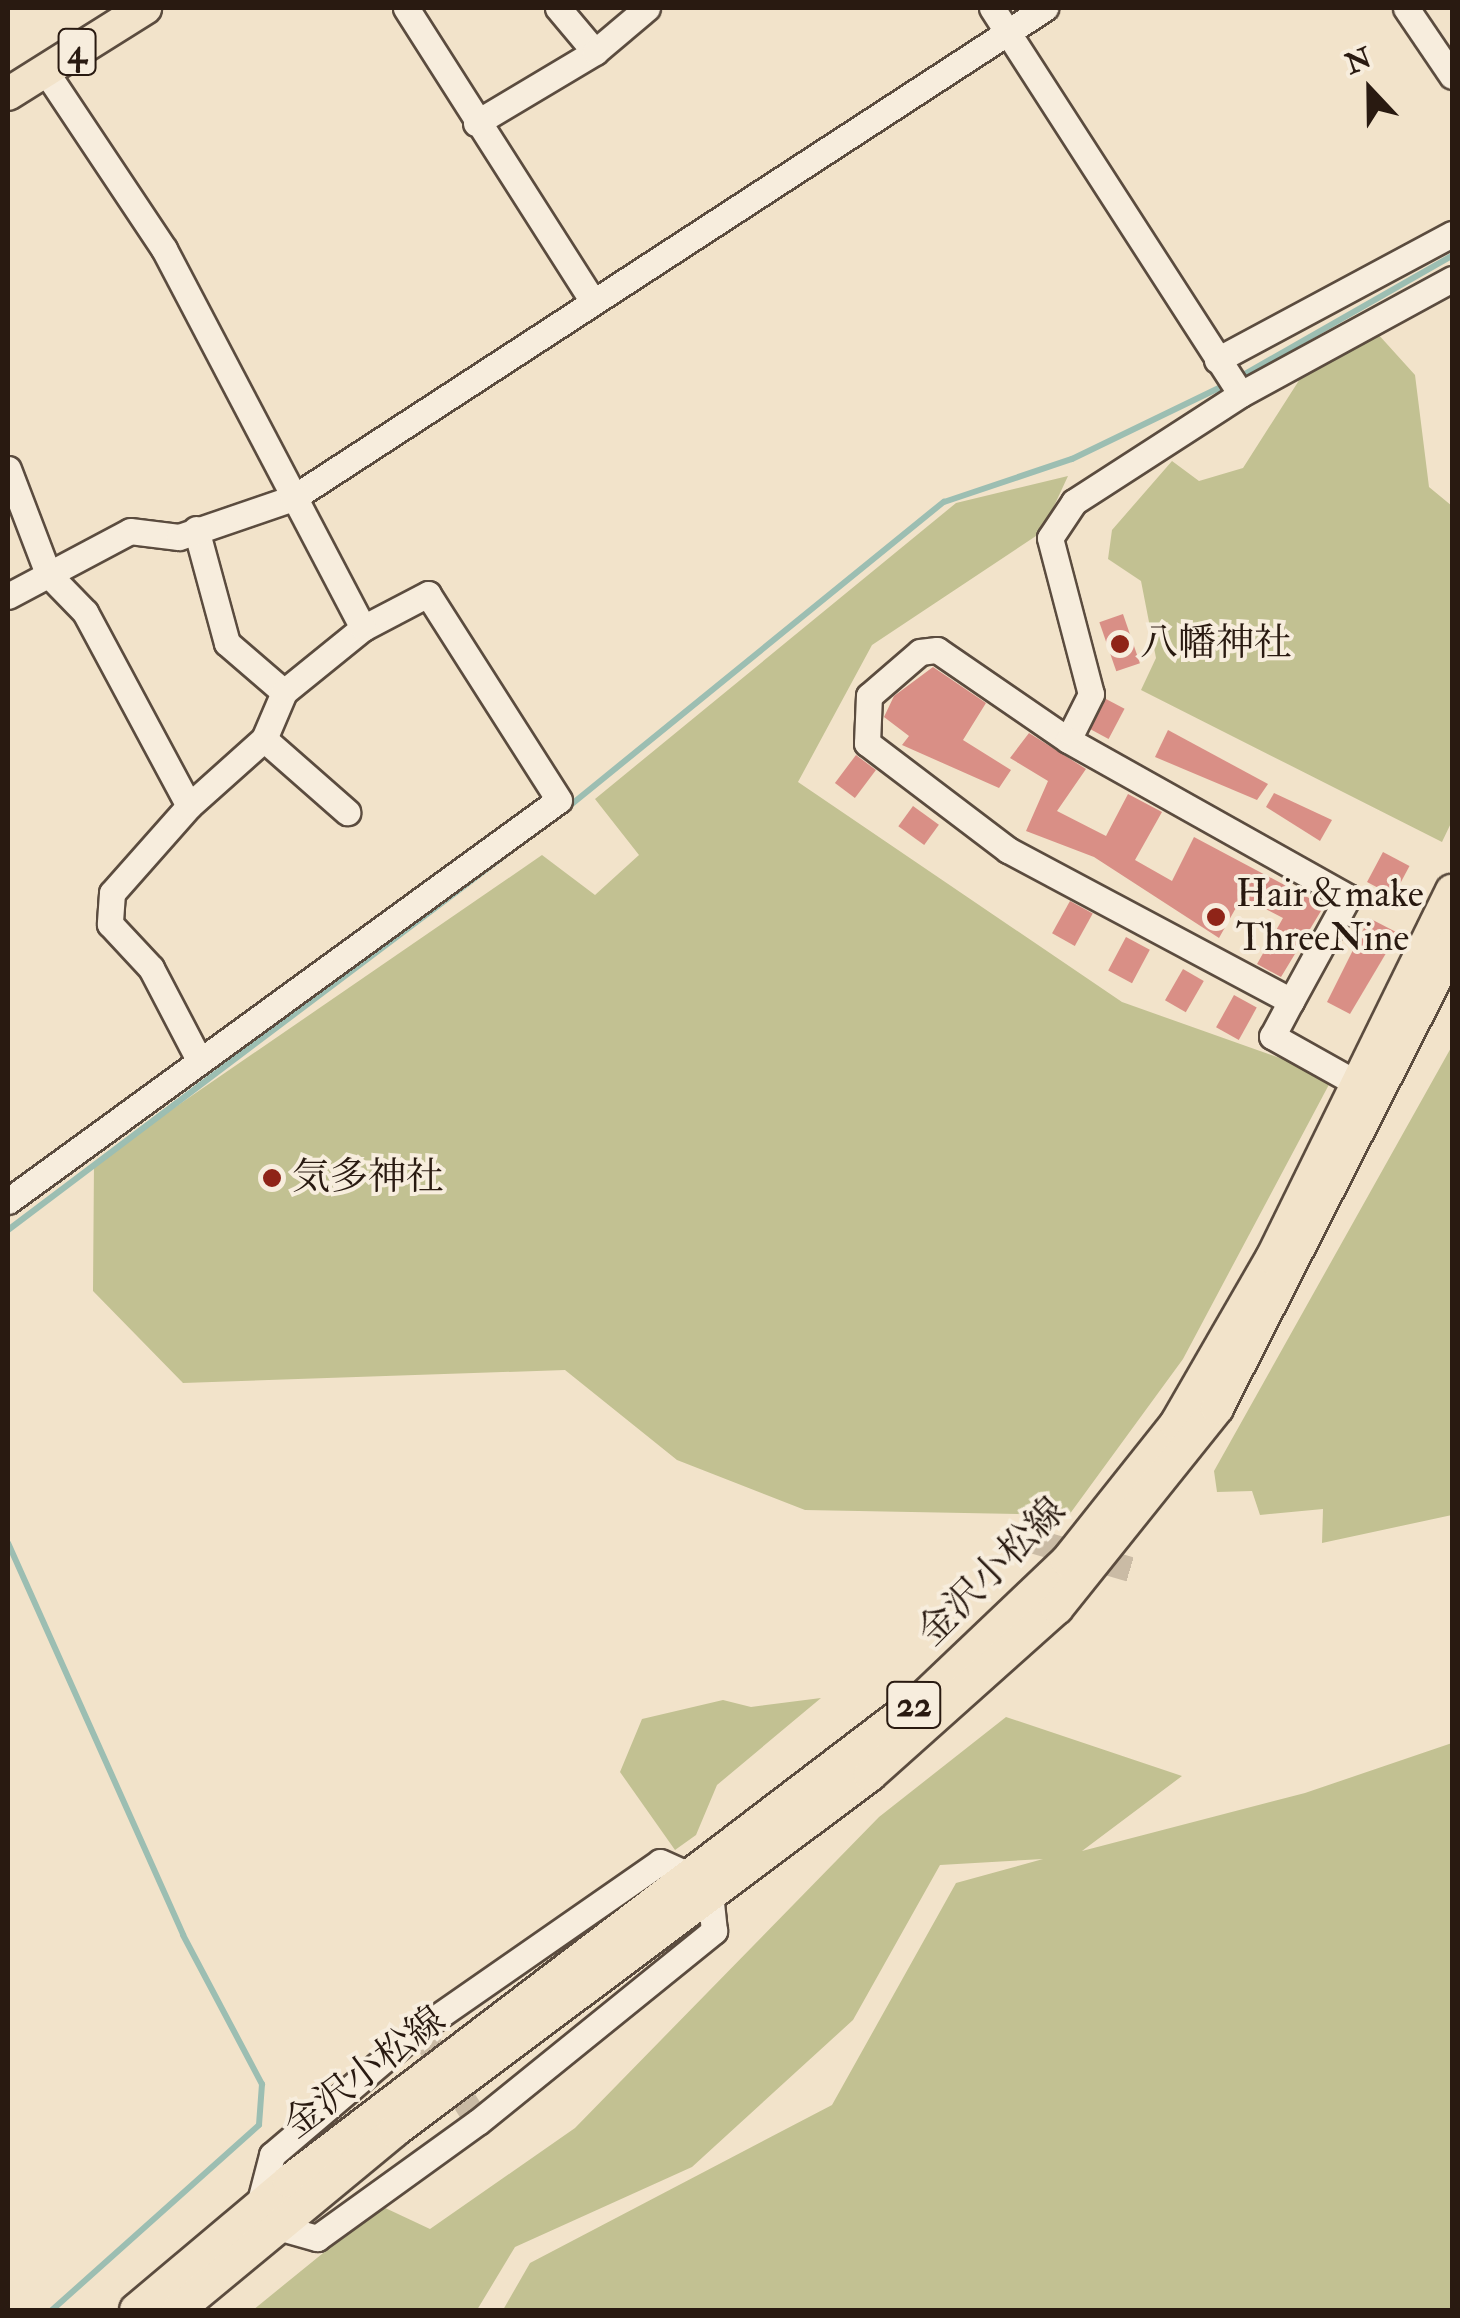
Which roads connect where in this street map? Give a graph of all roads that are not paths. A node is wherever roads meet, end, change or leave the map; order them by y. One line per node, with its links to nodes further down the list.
1 (145, 8): 10 (main road, 4)
2 (406, 8): 13 (street)
3 (558, 8): 9 (street)
4 (647, 8): 9 (street)
5 (992, 8): 8 (street)
6 (1045, 8): 8 (street)
7 (1406, 8): 11 (street)
8 (1006, 37): 16 (street); 17 (street)
9 (595, 52): 13 (street)
10 (46, 72): 12 (main road, 4); 19 (street)
11 (1452, 76)
12 (8, 94)
13 (476, 123): 16 (street)
14 (1452, 234): 17 (street)
15 (1452, 279): 17 (street)
16 (593, 301): 19 (street)
17 (1231, 379): 26 (street)
18 (10, 486): 21 (street)
19 (293, 498): 20 (street); 23 (street)
20 (196, 529): 21 (street); 24 (street)
21 (48, 574): 22 (street); 27 (street)
22 (8, 596)
23 (362, 628): 24 (street); 32 (street)
24 (284, 692): 25 (street)
25 (264, 739): 27 (street); 28 (street)
26 (1068, 740): 31 (street); 31 (street)
27 (189, 806): 32 (street)
28 (347, 812)
29 (1452, 890): 33 (main road, 金沢小松線 / 22)
30 (1452, 946): 35 (main road, 金沢小松線 / 22)
31 (1291, 1002): 33 (street)
32 (199, 1060): 34 (street)
33 (1356, 1083): 35 (main road, 金沢小松線 / 22)
34 (8, 1201)
35 (701, 1886): 36 (main road, 金沢小松線 / 22); 36 (street)
36 (266, 2216): 37 (main road, 金沢小松線 / 22); 38 (main road, 金沢小松線 / 22)
37 (136, 2310)
38 (178, 2310)

